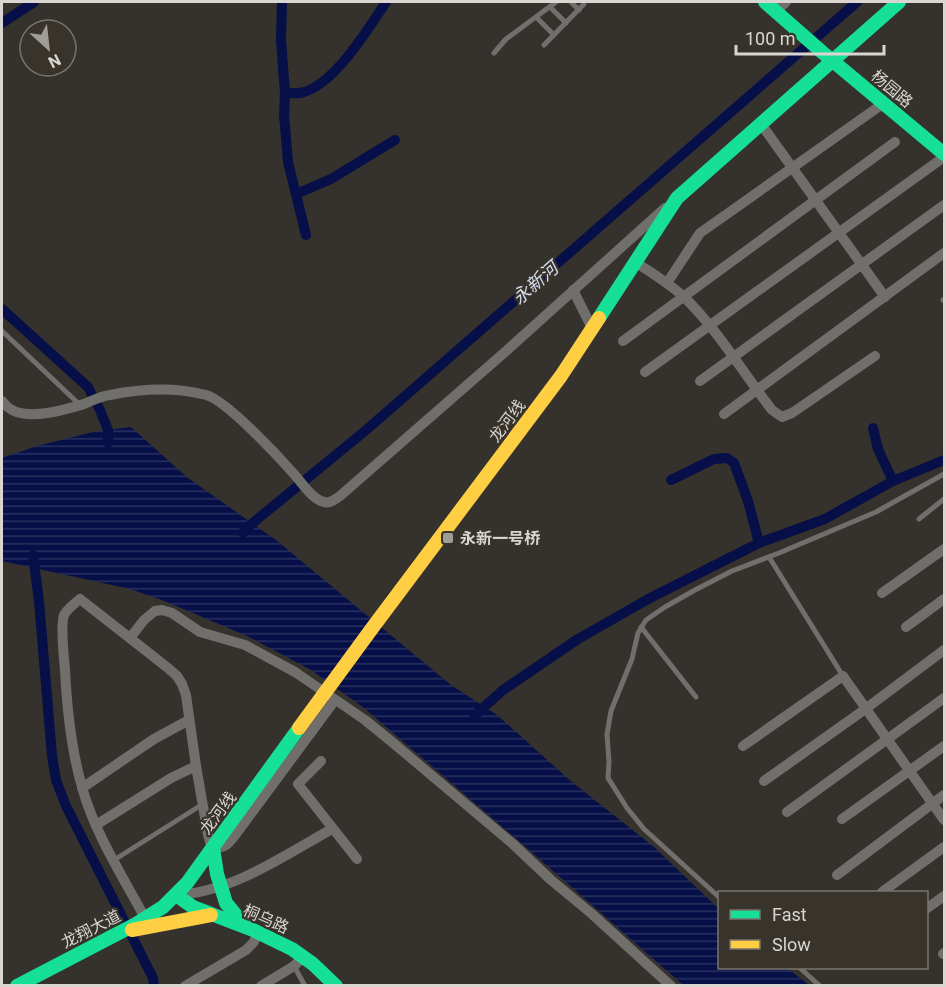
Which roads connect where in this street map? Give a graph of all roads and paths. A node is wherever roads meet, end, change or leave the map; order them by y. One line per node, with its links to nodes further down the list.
1 (556, 2): 6 (lane)
2 (571, 2): 7 (lane)
3 (899, 2): 13 (street, 龙河线)
4 (584, 4): 7 (lane)
5 (776, 4): 13 (street, 杨园路)
6 (550, 7): 8 (lane); 9 (lane)
7 (579, 10): 9 (lane)
8 (536, 16): 10 (lane); 12 (lane)
9 (566, 23): 10 (lane)
10 (554, 35): 11 (lane)
11 (544, 45)
12 (494, 53)
13 (828, 56): 14 (street, 杨园路); 15 (street, 龙河线)
14 (884, 103): 17 (street, 杨园路); 18 (street)
15 (761, 124): 18 (street); 19 (street, 龙河线)
16 (895, 142): 20 (street)
17 (945, 155): 22 (street)
18 (792, 168): 20 (street); 26 (street)
19 (677, 198): 24 (street, 龙河线); 27 (street)
20 (816, 200): 22 (street); 28 (street)
21 (945, 205): 25 (street)
22 (839, 233): 25 (street); 30 (street)
23 (945, 253): 29 (street)
24 (635, 261): 26 (street); 31 (street, 龙河线)
25 (862, 264): 29 (street); 35 (street)
26 (667, 283): 28 (street)
27 (573, 290): 31 (street); 40 (street)
28 (683, 297): 30 (street); 33 (street)
29 (885, 297): 38 (street)
30 (709, 326): 35 (street); 36 (street)
31 (592, 328): 76 (street, 龙河线)
32 (2, 331): 40 (lane)
33 (623, 340)
34 (874, 356): 38 (street)
35 (733, 357): 37 (street); 38 (street)
36 (645, 372)
37 (700, 381)
38 (756, 390): 41 (street)
39 (2, 401): 40 (street)
40 (82, 404)
41 (724, 414)
42 (945, 474): 46 (lane)
43 (945, 499): 44 (lane)
44 (919, 519)
45 (945, 549): 47 (street)
46 (769, 557): 49 (lane); 53 (lane)
47 (882, 593)
48 (945, 599): 50 (street)
49 (641, 627): 54 (lane); 83 (lane)
50 (906, 627)
51 (130, 638): 56 (street); 58 (street); 66 (street)
52 (945, 650): 57 (street)
53 (843, 676): 57 (street); 60 (street)
54 (696, 697)
55 (945, 698): 59 (street)
56 (335, 700): 76 (street); 97 (street)
57 (866, 708): 59 (street); 65 (street)
58 (189, 720): 63 (street); 66 (street)
59 (888, 740): 64 (street); 70 (street)
60 (743, 746)
61 (945, 746): 64 (street)
62 (321, 761): 74 (street)
63 (196, 766): 68 (street); 73 (street)
64 (910, 771): 69 (street); 71 (street)
65 (764, 781)
66 (82, 788): 73 (street)
67 (945, 795): 69 (street)
68 (203, 804): 76 (street); 78 (lane)
69 (933, 804): 72 (street); 79 (street)
70 (787, 812)
71 (842, 819)
72 (945, 820)
73 (96, 825): 78 (street)
74 (332, 829): 77 (street); 80 (street)
75 (945, 847): 81 (street)
76 (213, 848): 80 (street); 82 (street, 龙河线)
77 (357, 859)
78 (114, 860): 87 (street)
79 (837, 875)
80 (221, 886): 82 (street); 88 (street)
81 (883, 891)
82 (176, 895): 86 (street, 桐乌路); 87 (street, 龙翔大道)
83 (718, 896)
84 (945, 896): 85 (street)
85 (928, 908)
86 (214, 915): 88 (street, 桐乌路); 89 (street)
87 (141, 921): 89 (street, 龙翔大道)
88 (252, 930): 90 (street, 桐乌路); 94 (street)
89 (117, 934): 93 (street, 龙翔大道)
90 (298, 962): 92 (street, 桐乌路); 95 (street); 96 (lane)
91 (801, 969): 98 (lane)
92 (336, 985)
93 (17, 986)
94 (185, 986)
95 (261, 986)
96 (305, 986)
97 (671, 986)
98 (820, 986)

